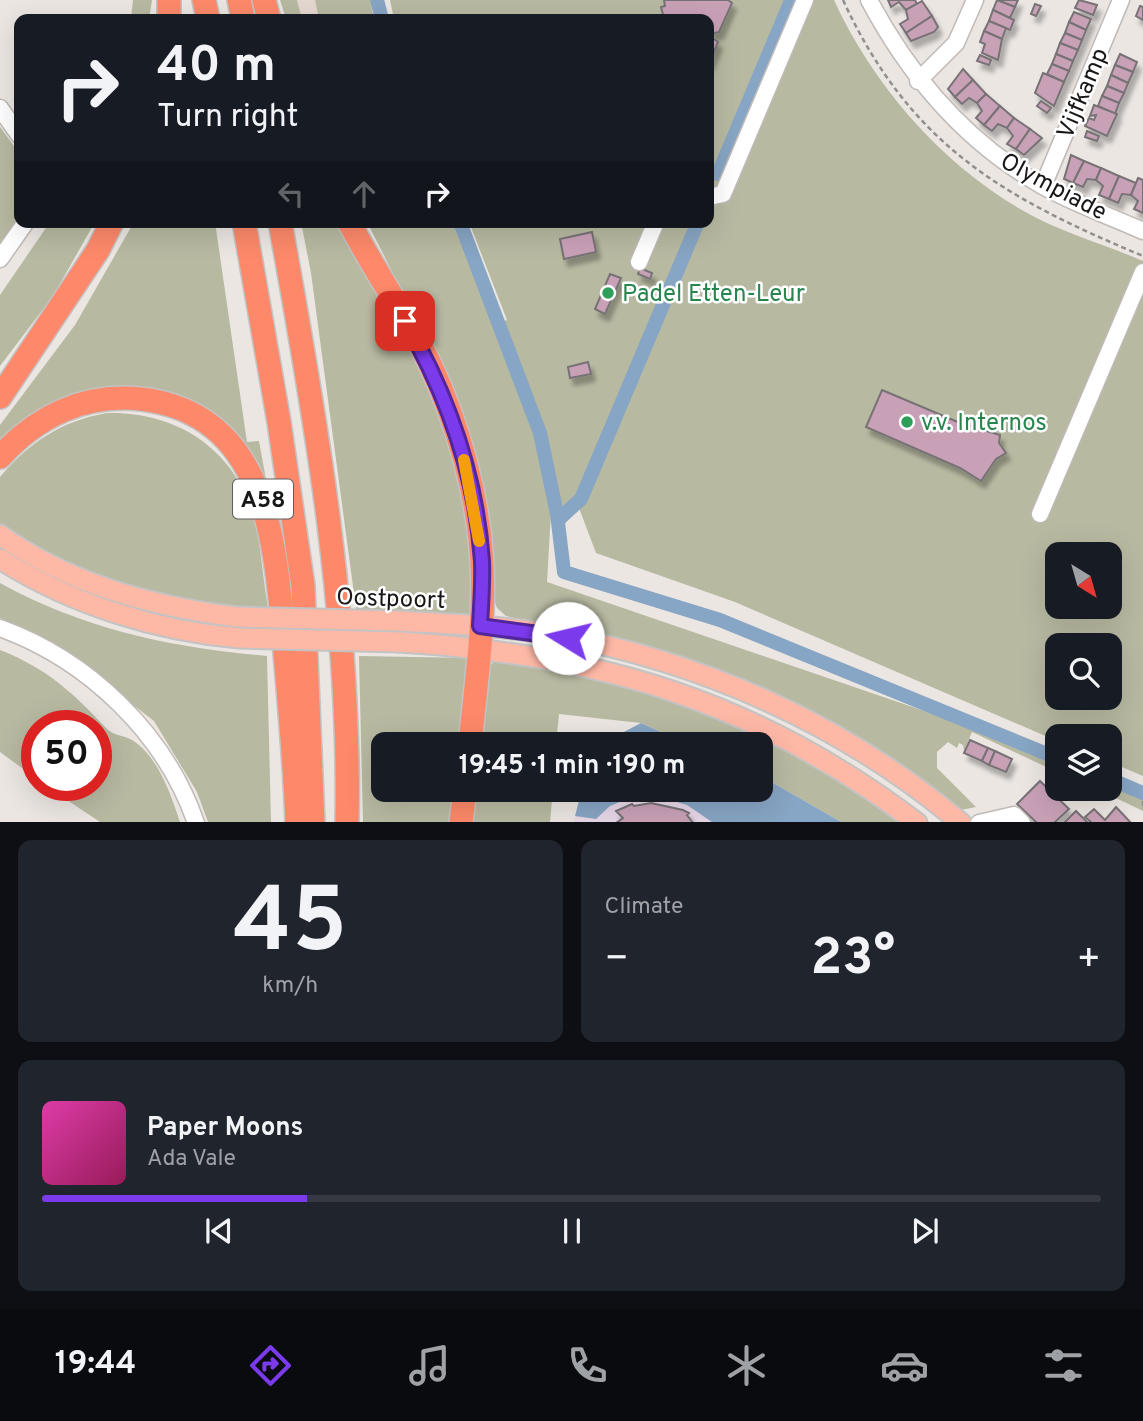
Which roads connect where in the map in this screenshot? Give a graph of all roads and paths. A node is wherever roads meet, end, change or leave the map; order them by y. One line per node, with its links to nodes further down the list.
1 (805, 0): 9 (street)
2 (869, 0): 5 (street, Olympiade)
3 (975, 0): 5 (street)
4 (1121, 0): 8 (street, Vijfkamp)
5 (918, 81): 8 (street, Olympiade)
6 (0, 107): 7 (street)
7 (14, 128)
8 (1043, 186): 16 (street, Olympiade)
9 (714, 196)
10 (22, 228): 17 (street)
11 (109, 228): 20 (highway)
12 (245, 228): 31 (highway, A58)
13 (281, 228): 32 (highway, A58)
14 (352, 228): 26 (highway)
15 (653, 228): 18 (street)
16 (1143, 231)
17 (0, 259)
18 (639, 262)
19 (1143, 272): 22 (street)
20 (0, 397)
21 (0, 457): 30 (highway, A58)
22 (1040, 514)
23 (0, 535): 26 (main road, Oostpoort, bridge)
24 (0, 559): 26 (main road, Oostpoort, bridge)
25 (0, 628): 29 (street)
26 (480, 636): 27 (highway); 34 (main road, Oostpoort); 35 (main road, Oostpoort)
27 (471, 732)
28 (463, 802): 33 (highway)
29 (196, 822)
30 (297, 822)
31 (313, 822)
32 (347, 822)
33 (461, 822)
34 (917, 822)
35 (961, 822)
36 (979, 822): 37 (street)
37 (1021, 822)

